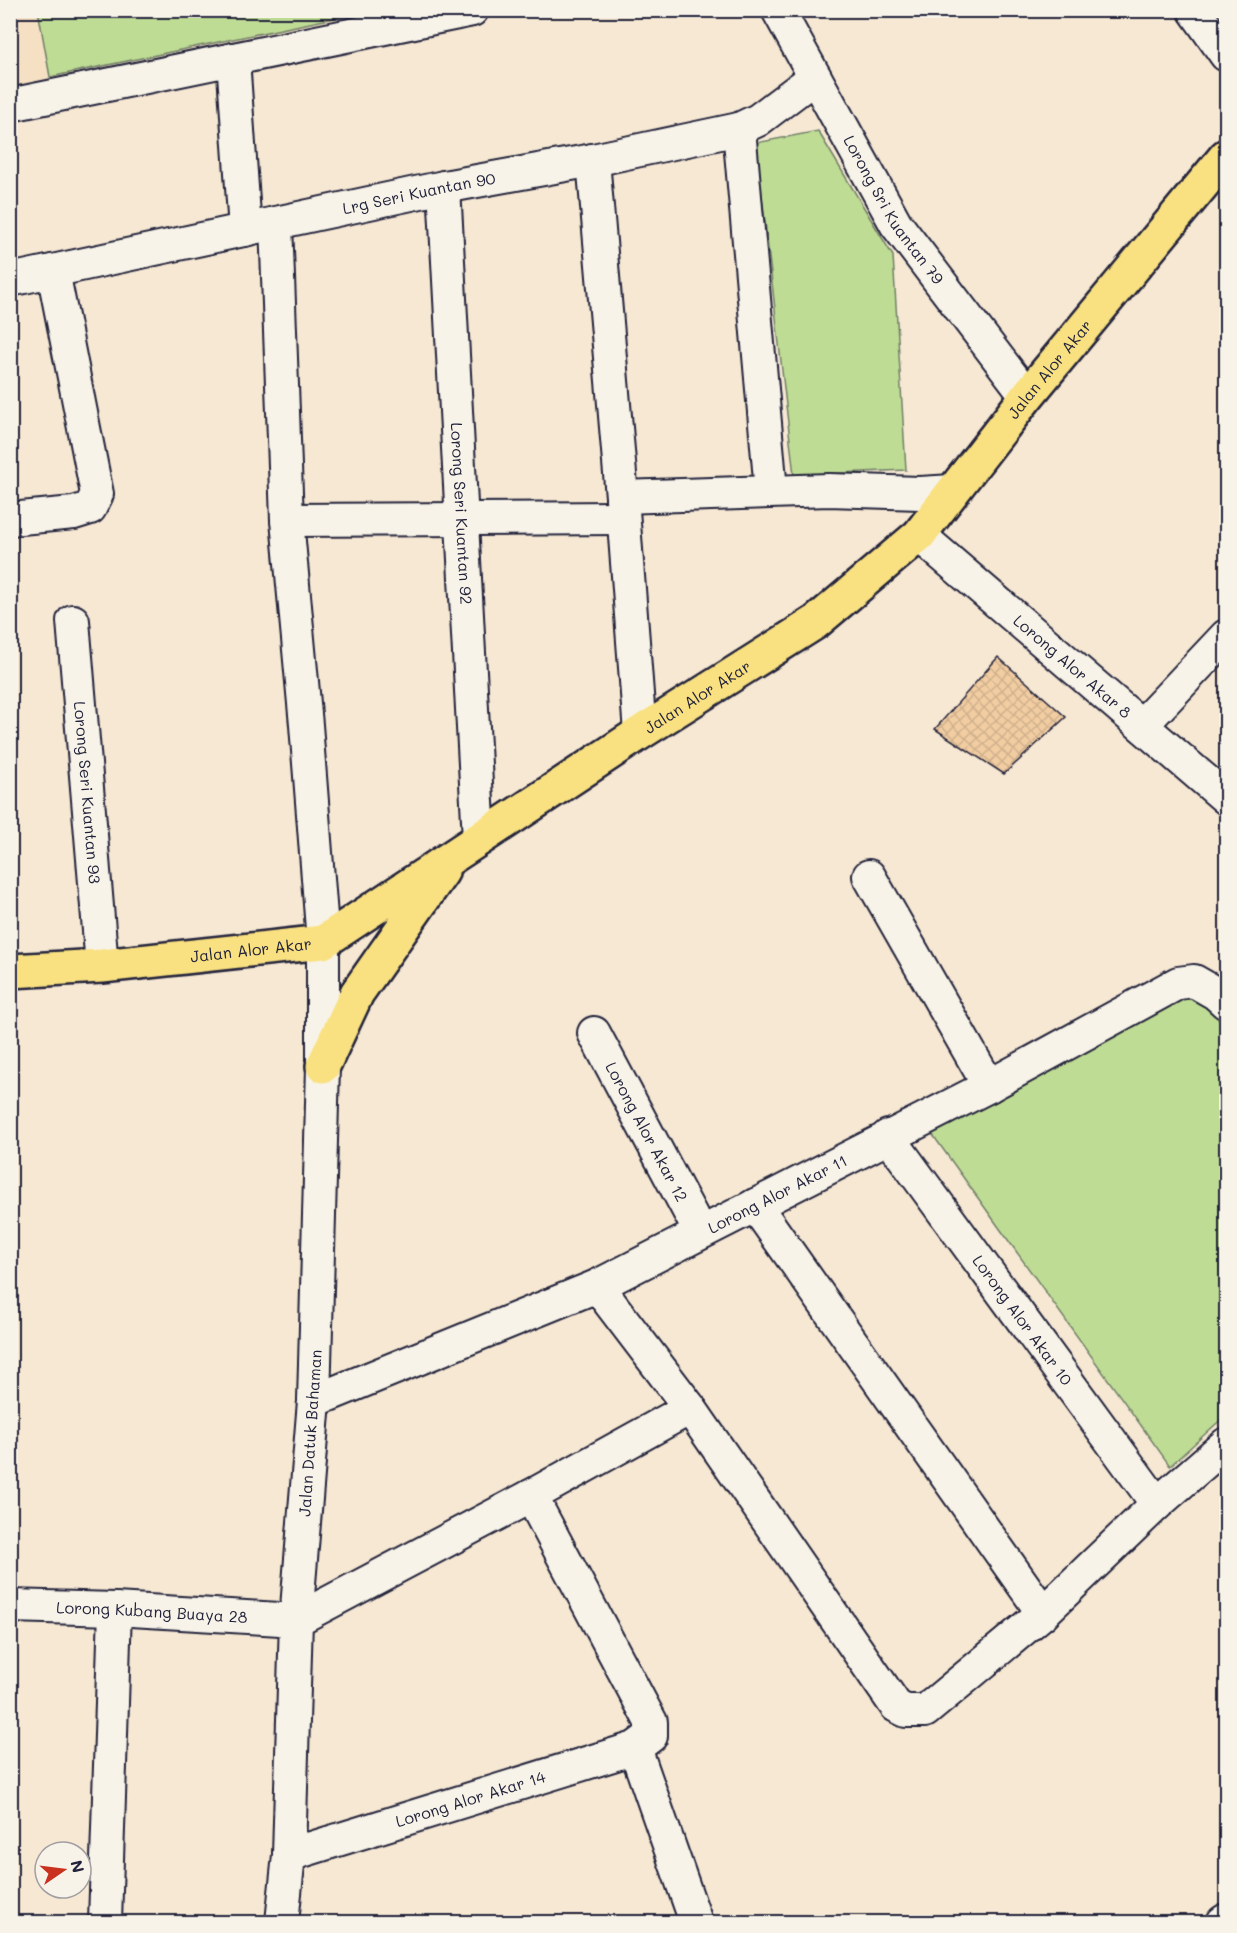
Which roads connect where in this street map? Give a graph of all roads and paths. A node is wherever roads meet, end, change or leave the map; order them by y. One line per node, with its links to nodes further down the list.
1 (472, 10): 5 (street)
2 (778, 10): 6 (street, Lorong Sri Kuantan 79)
3 (1194, 10): 4 (street)
4 (1227, 55)
5 (233, 59): 7 (street); 13 (street)
6 (815, 77): 8 (street, Lrg Seri Kuantan 90); 16 (street, Lorong Sri Kuantan 79)
7 (10, 105)
8 (739, 129): 10 (street, Lrg Seri Kuantan 90); 17 (street)
9 (1227, 156): 16 (main road, Jalan Alor Akar)
10 (593, 160): 11 (street, Lrg Seri Kuantan 90); 19 (street)
11 (444, 187): 12 (street, Lrg Seri Kuantan 90); 20 (street, Lorong Seri Kuantan 92)
12 (276, 224): 13 (street, Lrg Seri Kuantan 90); 22 (street, Jalan Datuk Bahaman)
13 (245, 230): 14 (street, Lrg Seri Kuantan 90)
14 (53, 271): 15 (street, Lrg Seri Kuantan 90); 21 (street)
15 (10, 280)
16 (1027, 396): 18 (main road, Jalan Alor Akar)
17 (771, 491): 18 (street); 19 (street)
18 (953, 491): 23 (main road, Jalan Alor Akar)
19 (622, 507): 20 (street); 27 (street)
20 (463, 518): 22 (street); 29 (street, Lorong Seri Kuantan 92)
21 (10, 519)
22 (287, 520): 31 (street, Jalan Datuk Bahaman)
23 (919, 535): 26 (street, Lorong Alor Akar 8); 27 (main road, Jalan Alor Akar)
24 (72, 621): 32 (street, Lorong Seri Kuantan 93)
25 (1227, 636): 26 (street)
26 (1142, 725): 28 (street, Lorong Alor Akar 8)
27 (640, 733): 29 (main road, Jalan Alor Akar)
28 (1227, 798)
29 (466, 847): 31 (main road, Jalan Alor Akar); 36 (main road)
30 (869, 876): 37 (street)
31 (323, 942): 32 (main road, Jalan Alor Akar); 36 (street, Jalan Datuk Bahaman)
32 (102, 966): 33 (main road, Jalan Alor Akar)
33 (10, 971)
34 (1227, 1003): 37 (street, Lorong Alor Akar 11)
35 (594, 1033): 40 (street, Lorong Alor Akar 12)
36 (322, 1066): 42 (street, Jalan Datuk Bahaman)
37 (989, 1086): 38 (street, Lorong Alor Akar 11)
38 (888, 1136): 39 (street, Lorong Alor Akar 11); 46 (street, Lorong Alor Akar 10)
39 (755, 1205): 40 (street, Lorong Alor Akar 11); 49 (street)
40 (700, 1232): 41 (street, Lorong Alor Akar 11)
41 (597, 1286): 42 (street, Lorong Alor Akar 11); 43 (street)
42 (314, 1401): 50 (street, Jalan Datuk Bahaman)
43 (690, 1408): 45 (street); 49 (street)
44 (1227, 1444): 46 (street)
45 (531, 1496): 50 (street); 51 (street)
46 (1157, 1504): 49 (street)
47 (10, 1606): 48 (street, Lorong Kubang Buaya 28)
48 (115, 1609): 50 (street, Lorong Kubang Buaya 28); 53 (street)
49 (1043, 1613)
50 (296, 1620): 52 (street, Jalan Datuk Bahaman)
51 (643, 1742): 52 (street, Lorong Alor Akar 14); 55 (street)
52 (289, 1855): 54 (street, Jalan Datuk Bahaman)
53 (105, 1923)
54 (282, 1923)
55 (696, 1923)

